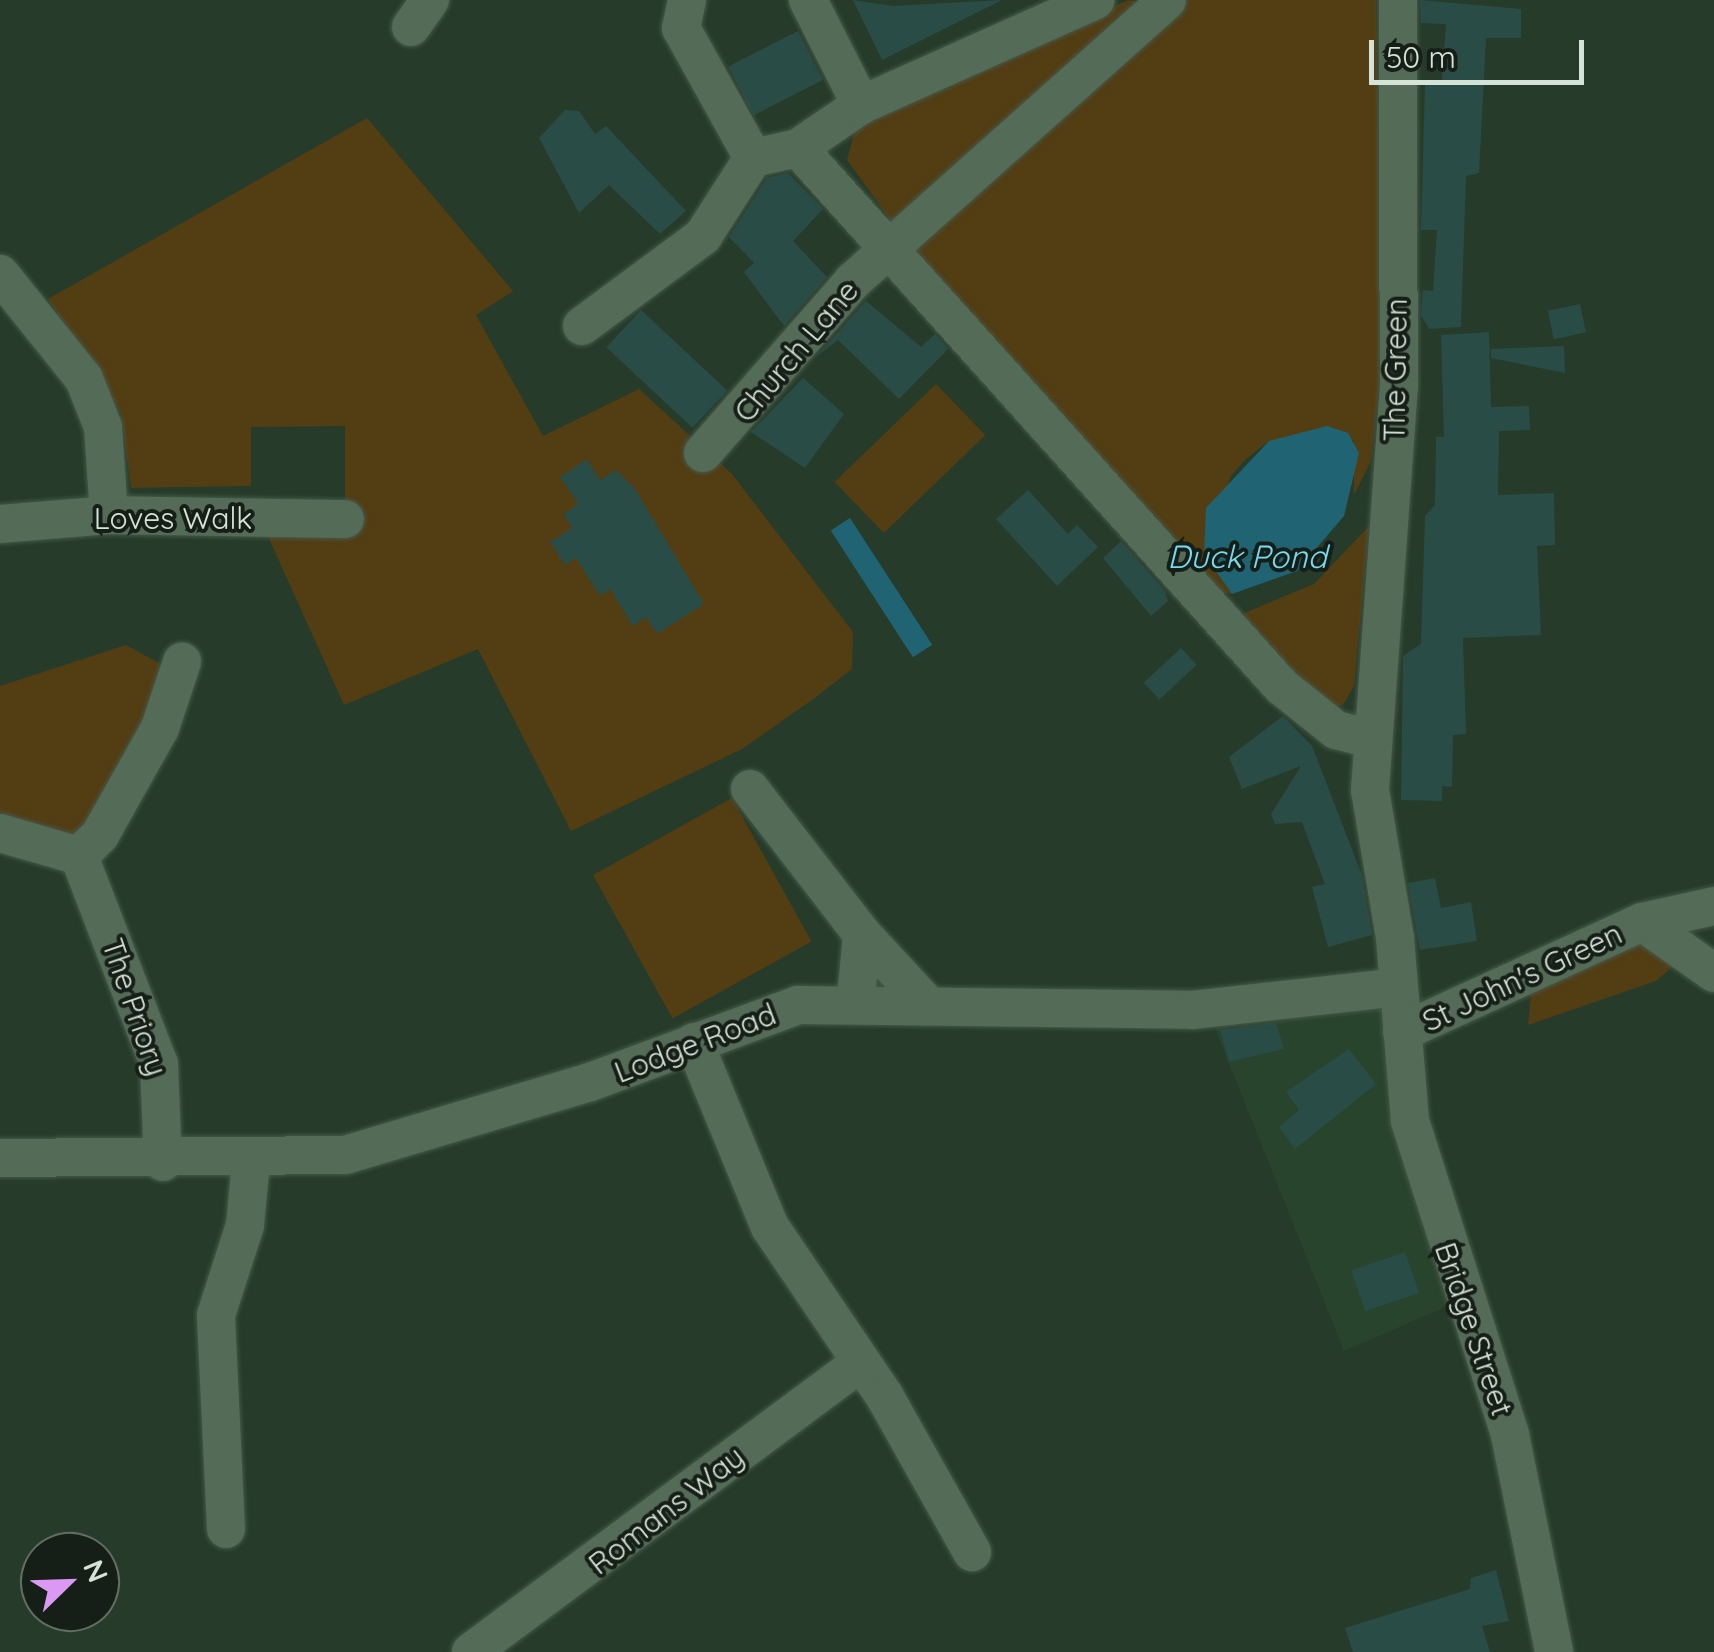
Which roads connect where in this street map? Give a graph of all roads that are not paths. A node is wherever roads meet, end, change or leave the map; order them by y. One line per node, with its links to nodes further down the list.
1 (688, 0): 9 (street)
2 (808, 0): 7 (street)
3 (1096, 0): 6 (street)
4 (1167, 0): 10 (street)
5 (1398, 0): 18 (street, The Green)
6 (1040, 10): 7 (street)
7 (861, 105): 8 (street)
8 (798, 148): 9 (street); 10 (street)
9 (753, 158): 12 (street)
10 (890, 250): 13 (street, Church Lane); 18 (street)
11 (0, 274): 14 (street)
12 (582, 326)
13 (703, 453)
14 (109, 515): 15 (street, Loves Walk); 16 (street, Loves Walk)
15 (346, 519)
16 (0, 524)
17 (182, 662): 21 (street)
18 (1371, 739): 28 (street, The Green)
19 (750, 789): 24 (street)
20 (0, 833): 21 (street)
21 (78, 856): 31 (street, The Priory)
22 (1714, 906): 23 (street, St John's Green)
23 (1642, 922): 25 (street, St John's Green); 28 (street, St John's Green)
24 (862, 934): 26 (street); 27 (street)
25 (1714, 973)
26 (856, 999): 27 (street, Lodge Road); 29 (street, Lodge Road)
27 (926, 1003): 28 (street, Lodge Road)
28 (1401, 1008): 37 (street, Bridge Street)
29 (694, 1042): 32 (street, Lodge Road); 33 (street)
30 (0, 1158): 31 (street, Lodge Road)
31 (163, 1162): 32 (street, Lodge Road)
32 (251, 1162): 34 (street)
33 (859, 1364): 35 (street); 36 (street, Romans Way)
34 (226, 1529)
35 (972, 1552)
36 (472, 1652)
37 (1554, 1652)

